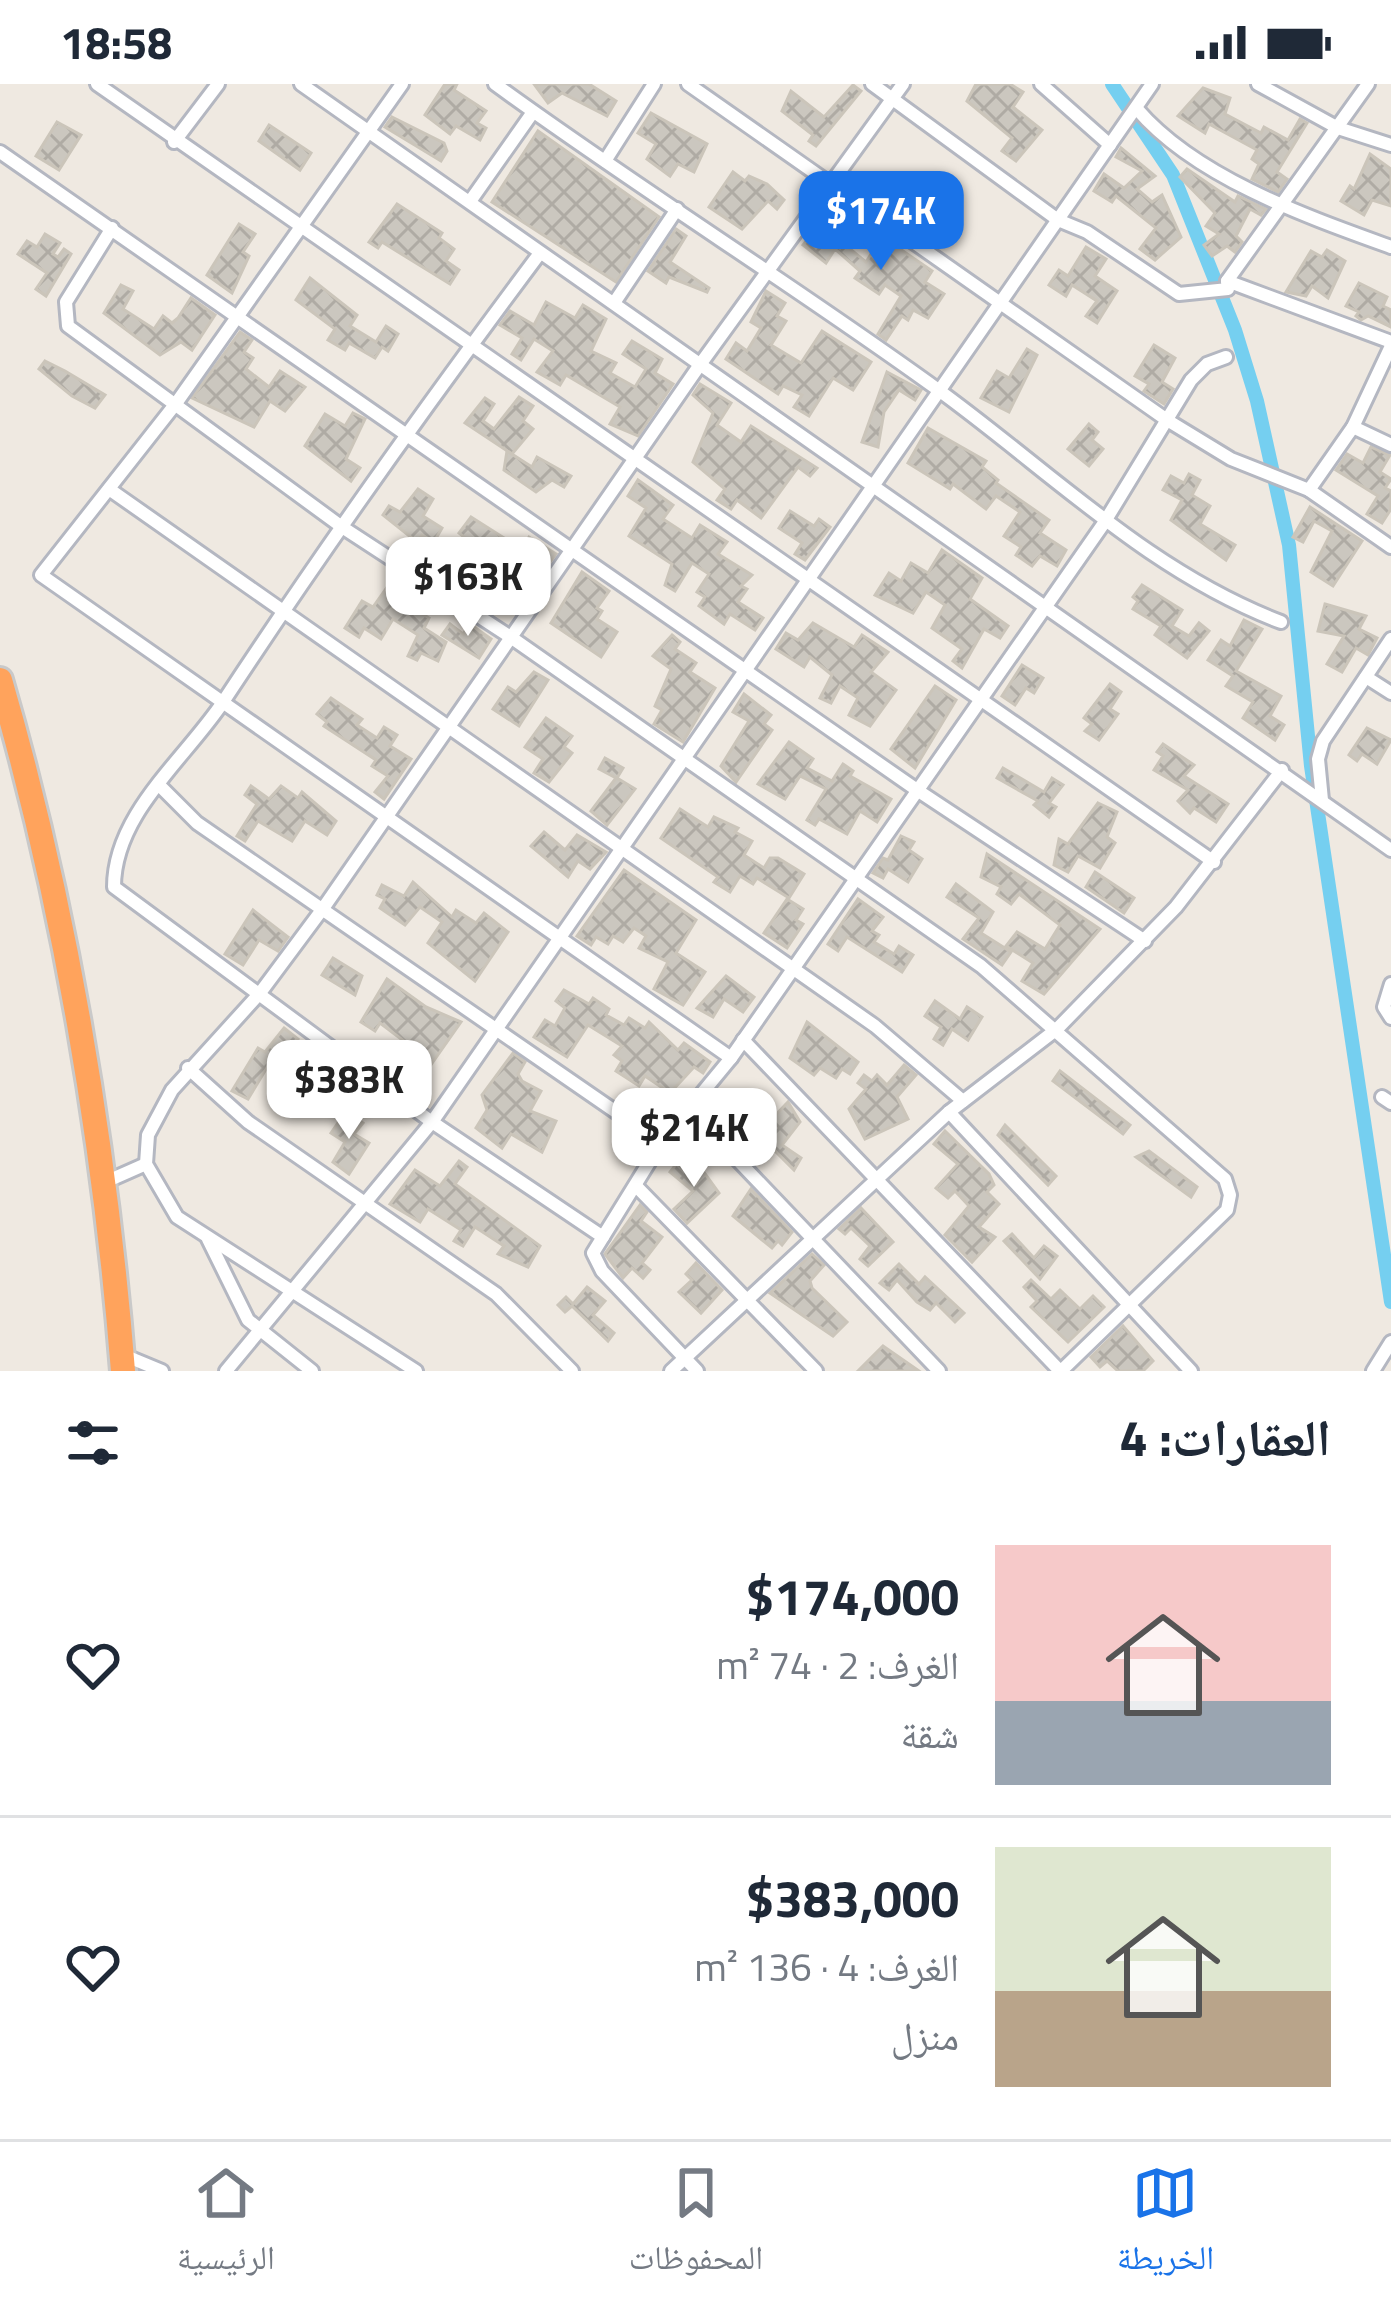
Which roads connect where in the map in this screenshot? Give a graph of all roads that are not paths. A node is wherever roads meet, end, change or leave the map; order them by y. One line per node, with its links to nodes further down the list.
1 (97, 84): 19 (street)
2 (218, 84): 19 (street)
3 (301, 84): 18 (street)
4 (402, 84): 18 (street)
5 (495, 84): 16 (street)
6 (654, 84): 23 (street)
7 (688, 84): 24 (street)
8 (872, 84): 14 (street)
9 (903, 84): 14 (street)
10 (1041, 84): 20 (street)
11 (1152, 84): 15 (street)
12 (1258, 84): 17 (street)
13 (1368, 84): 17 (street)
14 (892, 98): 24 (street); 28 (street)
15 (1137, 109): 20 (street); 26 (street)
16 (533, 112): 23 (street); 25 (street)
17 (1338, 128): 21 (street); 26 (street)
18 (369, 131): 25 (street); 30 (street)
19 (174, 142): 30 (street)
20 (1110, 145): 28 (street)
21 (1391, 145)
22 (0, 152): 29 (street)
23 (604, 161): 27 (street)
24 (830, 188): 33 (street); 36 (street)
25 (471, 200): 32 (street)
26 (1282, 208): 31 (street); 34 (street)
27 (677, 209): 33 (street); 35 (street)
28 (1058, 220): 34 (street); 36 (street)
29 (112, 228): 37 (street); 43 (street)
30 (300, 228): 37 (street); 39 (street)
31 (1391, 247)
32 (540, 253): 35 (street); 39 (street)
33 (769, 271): 41 (street); 42 (street)
34 (1227, 281): 38 (street)
35 (614, 303): 41 (street)
36 (999, 306): 42 (street); 44 (street)
37 (238, 314): 43 (street); 46 (street)
38 (1391, 344): 45 (street)
39 (472, 345): 46 (street); 48 (street)
40 (1226, 357): 44 (street)
41 (699, 365): 48 (street); 49 (street)
42 (940, 391): 49 (street); 52 (street)
43 (177, 402): 50 (street); 53 (street)
44 (1167, 420): 51 (street); 52 (street)
45 (1353, 427): 47 (street); 51 (street)
46 (405, 434): 53 (street); 55 (street)
47 (1391, 445)
48 (636, 460): 55 (street); 56 (street)
49 (873, 488): 56 (street); 57 (street)
50 (109, 489): 58 (street); 67 (street)
51 (1310, 490): 54 (street)
52 (1104, 523): 57 (street); 59 (street)
53 (342, 527): 58 (street); 60 (street)
54 (1391, 547)
55 (573, 551): 60 (street); 62 (street)
56 (808, 581): 62 (street); 66 (street)
57 (1045, 608): 66 (street); 70 (street)
58 (278, 611): 67 (street); 68 (street)
59 (1281, 622)
60 (512, 638): 68 (street); 69 (street)
61 (1391, 639): 63 (street)
62 (745, 670): 69 (street); 72 (street)
63 (1366, 677): 65 (street); 73 (street)
64 (0, 680): 98 (highway)
65 (1391, 694)
66 (981, 697): 72 (street); 77 (street)
67 (222, 703): 71 (street); 74 (street)
68 (449, 727): 74 (street); 75 (street)
69 (683, 758): 75 (street); 78 (street)
70 (1282, 770): 73 (street); 77 (street)
71 (160, 786): 79 (street); 84 (street)
72 (917, 790): 78 (street); 81 (street)
73 (1321, 799): 76 (street)
74 (385, 819): 79 (street); 80 (street)
75 (620, 849): 80 (street); 82 (street)
76 (1391, 850)
77 (1214, 862): 81 (street)
78 (856, 882): 82 (street); 87 (street)
79 (324, 907): 84 (street); 86 (street)
80 (556, 938): 86 (street); 89 (street)
81 (1145, 941): 87 (street)
82 (793, 970): 88 (street); 91 (street)
83 (1391, 984): 85 (street)
84 (260, 993): 90 (street); 94 (street)
85 (1391, 1018)
86 (493, 1027): 94 (street); 95 (street)
87 (1057, 1029): 91 (street); 106 (street)
88 (743, 1040): 89 (street); 97 (street)
89 (731, 1058): 92 (street)
90 (188, 1068): 96 (street); 100 (street)
91 (963, 1101): 93 (street)
92 (689, 1109): 95 (street); 103 (street)
93 (949, 1112): 97 (street); 106 (street)
94 (432, 1123): 100 (street); 101 (street)
95 (662, 1143): 99 (street)
96 (146, 1164): 98 (street); 102 (street)
97 (880, 1177): 103 (street); 120 (street)
98 (102, 1184): 110 (highway)
99 (636, 1186): 101 (street); 105 (street)
100 (366, 1204): 104 (street); 115 (street)
101 (603, 1237): 109 (street)
102 (208, 1238): 104 (street); 107 (street)
103 (814, 1238): 105 (street); 119 (street)
104 (290, 1289): 107 (street); 114 (street)
105 (750, 1299): 109 (street); 118 (street)
106 (1131, 1303): 120 (street); 121 (street)
107 (258, 1329): 112 (street); 113 (street)
108 (1391, 1342): 122 (street)
109 (686, 1358): 116 (street); 117 (street)
110 (122, 1362): 111 (street)
111 (163, 1371)
112 (226, 1371)
113 (312, 1371)
114 (416, 1371)
115 (572, 1371)
116 (671, 1371)
117 (697, 1371)
118 (816, 1371)
119 (939, 1371)
120 (1061, 1371)
121 (1190, 1371)
122 (1373, 1371)

